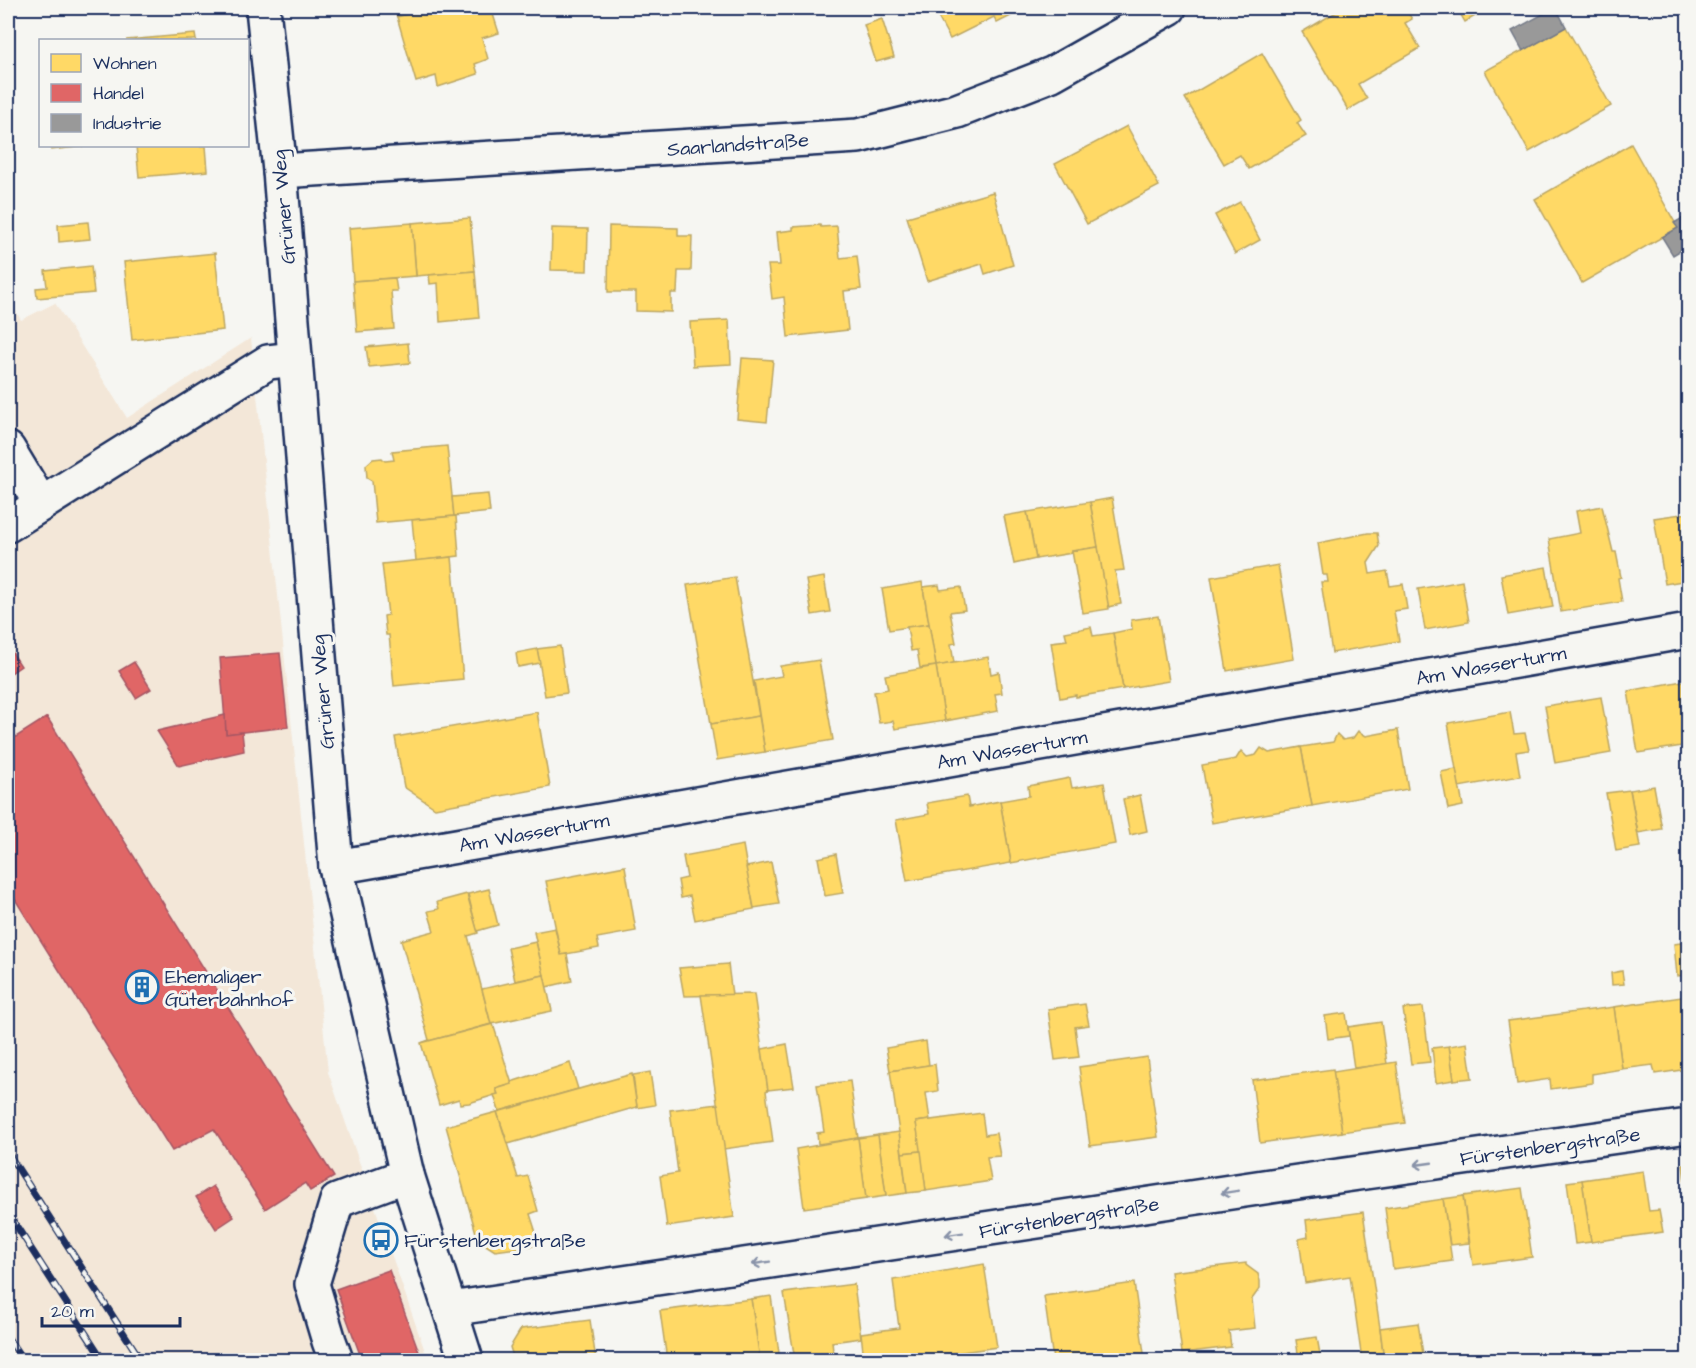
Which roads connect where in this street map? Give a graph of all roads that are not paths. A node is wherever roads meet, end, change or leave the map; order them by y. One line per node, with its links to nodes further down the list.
1 (263, 8): 3 (street, Grüner Weg)
2 (1169, 8): 3 (street, Saarlandstraße)
3 (280, 171): 4 (street, Grüner Weg)
4 (295, 359): 6 (street); 9 (street, Grüner Weg)
5 (8, 449): 6 (street)
6 (41, 504): 7 (street)
7 (8, 525)
8 (1689, 631): 9 (street, Am Wasserturm)
9 (336, 867): 11 (street, Grüner Weg)
10 (1689, 1126): 12 (street, Fürstenbergstraße, one-way to 12)
11 (407, 1175): 12 (street, Grüner Weg); 13 (street)
12 (450, 1309): 14 (street, Grüner Weg)
13 (336, 1360)
14 (466, 1360)

